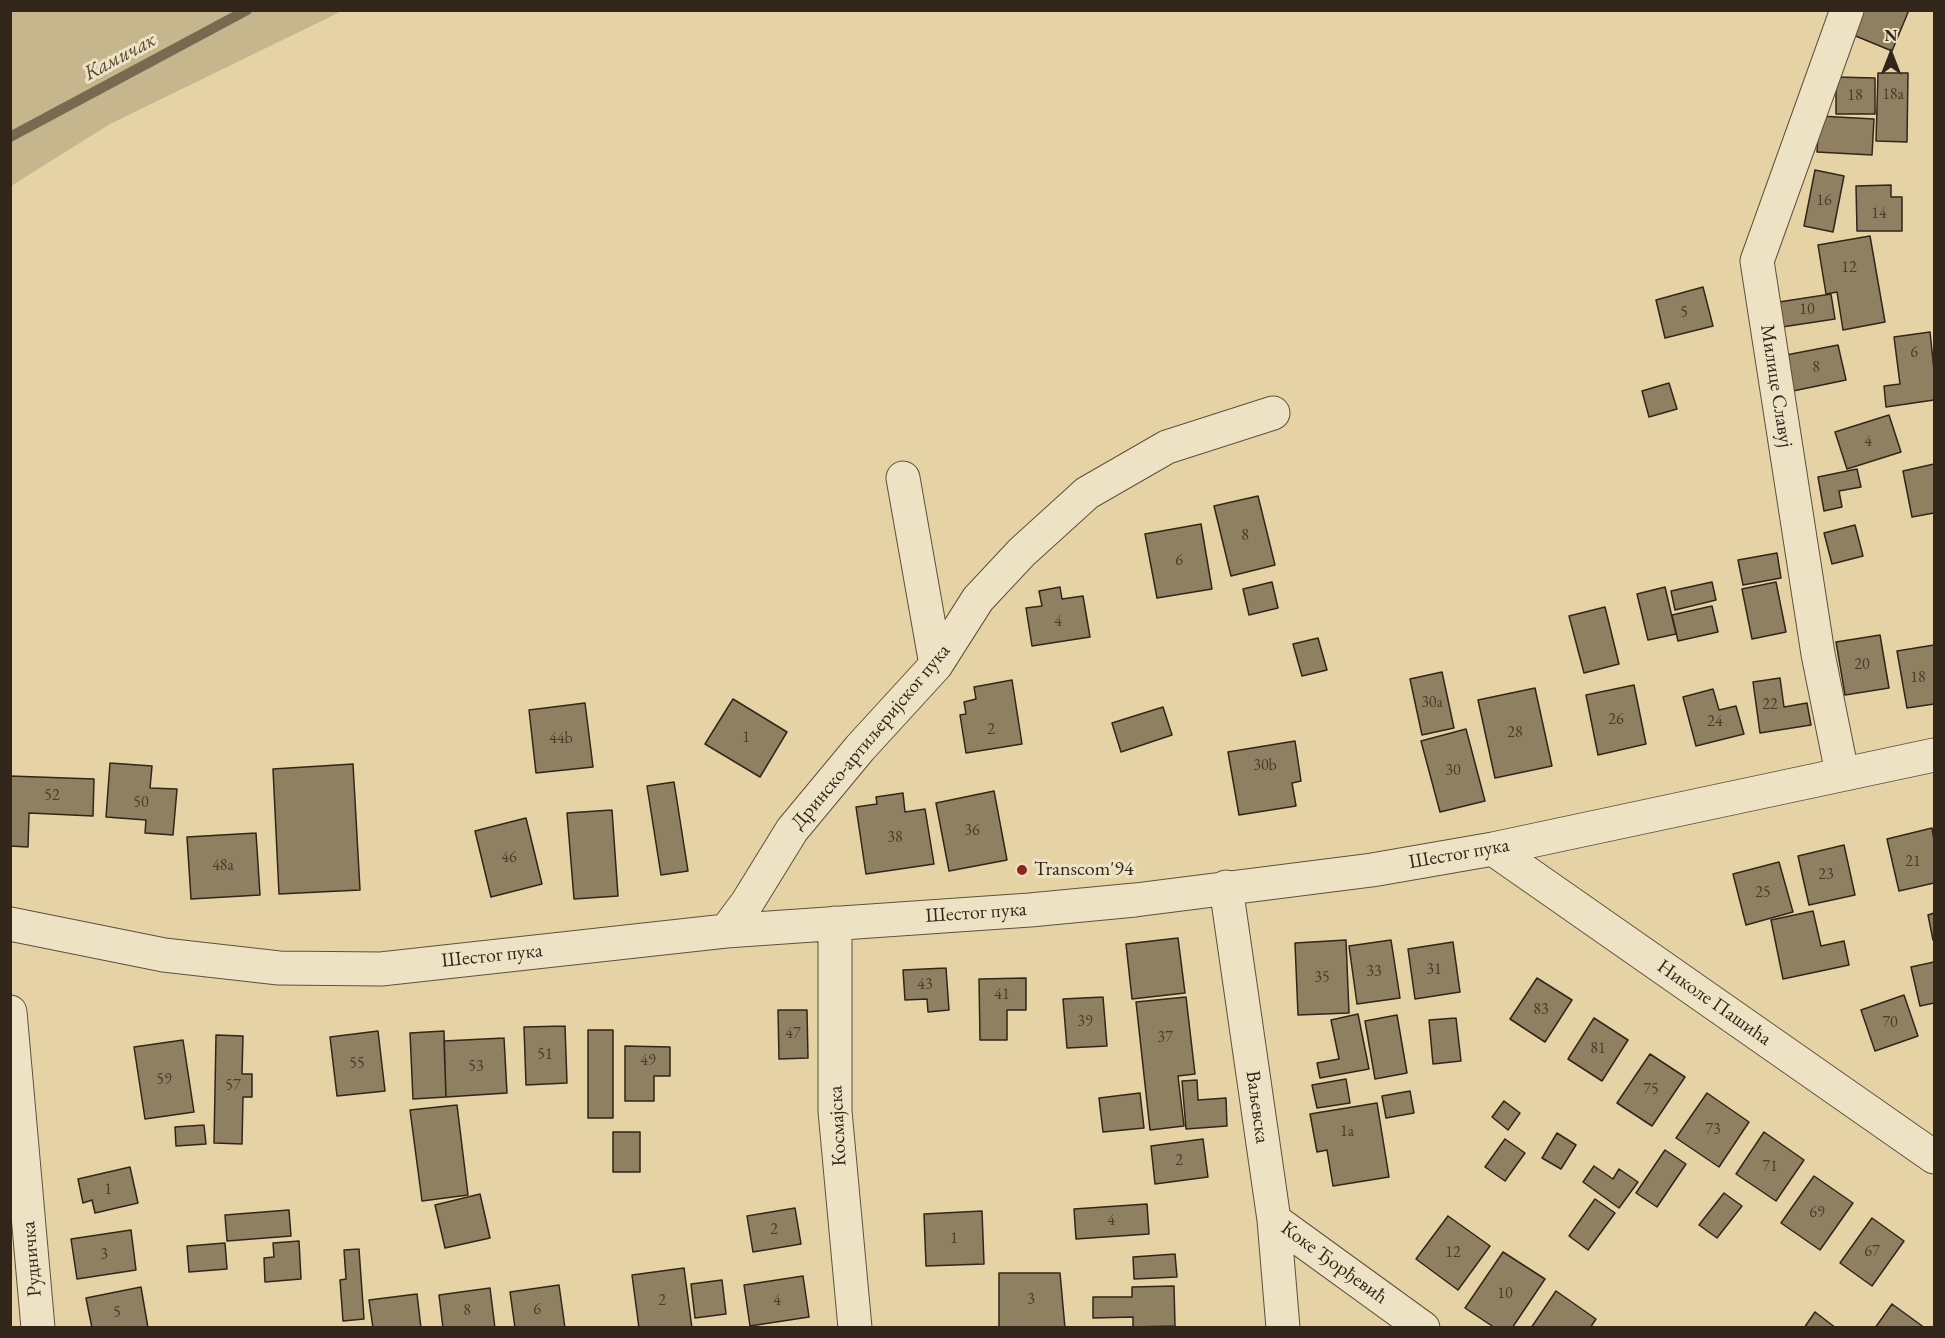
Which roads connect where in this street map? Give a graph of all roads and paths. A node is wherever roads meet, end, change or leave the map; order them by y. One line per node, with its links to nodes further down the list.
1 (1847, 10): 6 (street, Милице Славуј)
2 (1273, 413): 4 (street, Дринско-артиљеријског пука)
3 (903, 478): 4 (street)
4 (936, 665): 11 (street, Дринско-артиљеријског пука)
5 (1935, 755): 6 (street, Шестог пука)
6 (1842, 773): 7 (street, Шестог пука)
7 (1493, 849): 8 (street, Шестог пука); 13 (street, Николе Пашића)
8 (1226, 887): 9 (street, Шестог пука); 14 (street, Ваљевска)
9 (835, 923): 11 (street, Шестог пука); 16 (street, Космајска)
10 (10, 924): 11 (street, Шестог пука)
11 (726, 931)
12 (10, 1012): 15 (street, Рудничка)
13 (1935, 1157)
14 (1274, 1220): 17 (street, Ваљевска); 18 (street, Коке Ђорђевић)
15 (38, 1328)
16 (855, 1328)
17 (1283, 1328)
18 (1423, 1328)

